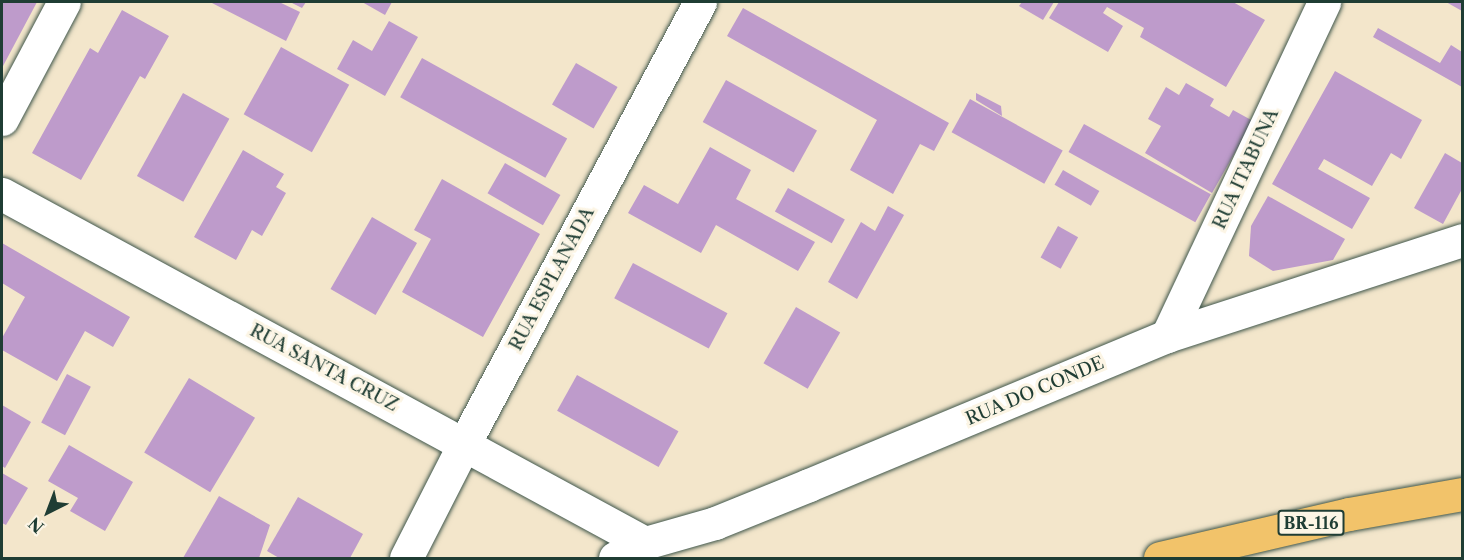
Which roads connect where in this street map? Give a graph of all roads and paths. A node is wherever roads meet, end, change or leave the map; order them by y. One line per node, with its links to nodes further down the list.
1 (64, 2): 4 (street)
2 (700, 2): 8 (street, RUA ESPLANADA)
3 (1324, 2): 7 (street, RUA ITABUNA)
4 (2, 119)
5 (2, 194): 8 (street, RUA SANTA CRUZ)
6 (1462, 240): 7 (street, RUA DO CONDE)
7 (1167, 336): 10 (street, RUA DO CONDE)
8 (464, 444): 10 (street, RUA SANTA CRUZ); 11 (street, RUA ESPLANADA)
9 (1462, 494): 13 (highway, BR-116)
10 (645, 543): 12 (street, RUA DO CONDE)
11 (406, 558)
12 (615, 558)
13 (1160, 558)

